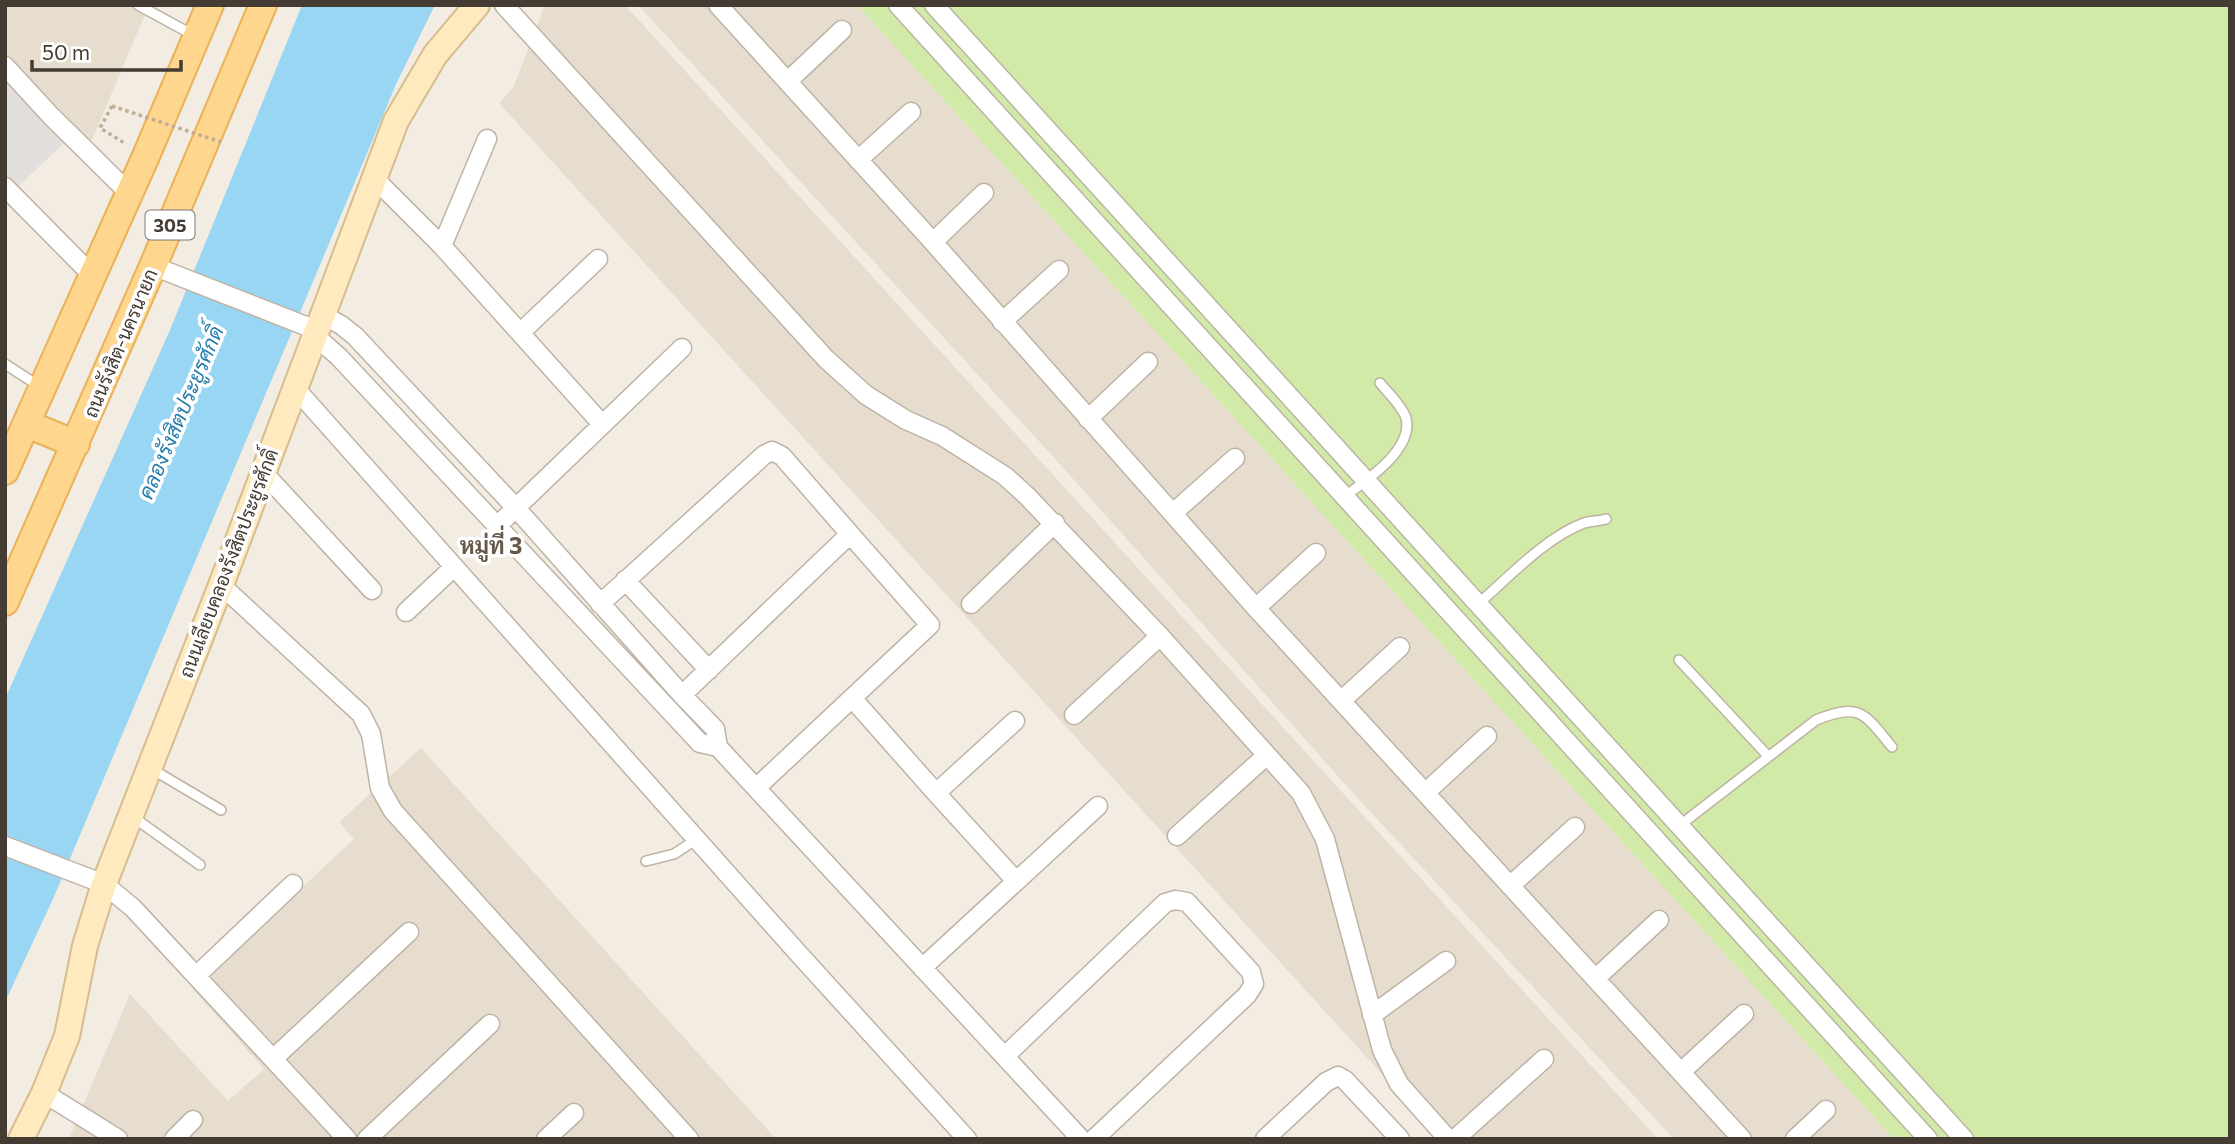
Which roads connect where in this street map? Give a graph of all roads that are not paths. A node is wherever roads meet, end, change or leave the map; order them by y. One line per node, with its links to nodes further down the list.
1 (138, 5): 10 (lane)
2 (210, 5): 10 (main road, 305)
3 (263, 5): 25 (main road, ถนนรังสิต-นครนายก / 305)
4 (477, 5): 16 (street, ถนนเลียบคลองรังสิตประยูรศักดิ์)
5 (504, 5): 49 (street)
6 (718, 5): 12 (street)
7 (898, 5): 21 (street)
8 (934, 5): 20 (street)
9 (842, 30): 12 (street)
10 (196, 36): 18 (main road, 305)
11 (5, 66): 18 (street)
12 (788, 81): 15 (street)
13 (911, 112): 15 (street)
14 (487, 139): 23 (street)
15 (858, 160): 22 (street)
16 (374, 178): 23 (street); 29 (street, ถนนเลียบคลองรังสิตประยูรศักดิ์)
17 (5, 187): 27 (street)
18 (129, 193): 27 (main road, 305)
19 (984, 193): 22 (street)
20 (1108, 199): 21 (street); 44 (street)
21 (1088, 217): 45 (street)
22 (933, 242): 28 (street)
23 (442, 246): 30 (street)
24 (598, 260): 30 (street)
25 (159, 269): 29 (street); 40 (main road, ถนนรังสิต-นครนายก / 305)
26 (1059, 271): 28 (street)
27 (93, 276): 36 (main road, 305)
28 (1002, 322): 37 (street)
29 (313, 326): 35 (street, ถนนเลียบคลองรังสิตประยูรศักดิ์); 46 (street); 50 (street)
30 (521, 332): 38 (street)
31 (682, 348): 38 (street)
32 (1148, 362): 37 (street)
33 (5, 364): 36 (lane)
34 (1380, 383): 44 (lane)
35 (295, 388): 43 (street, ถนนเลียบคลองรังสิตประยูรศักดิ์); 53 (street)
36 (43, 389): 39 (main road, 305)
37 (1088, 419): 47 (street)
38 (601, 423): 46 (street)
39 (27, 424): 40 (main road); 42 (main road, 305)
40 (76, 444): 57 (main road, ถนนรังสิต-นครนายก / 305)
41 (1235, 458): 47 (street)
42 (6, 467)
43 (262, 471): 55 (street, ถนนเลียบคลองรังสิตประยูรศักดิ์); 56 (street)
44 (1366, 481): 45 (lane); 60 (street)
45 (1344, 497): 79 (street)
46 (516, 508): 50 (street); 58 (street)
47 (1173, 513): 61 (street)
48 (1606, 519): 60 (lane)
49 (1055, 523): 59 (street); 63 (street)
50 (497, 526): 73 (street)
51 (850, 534): 54 (street); 66 (street); 68 (street)
52 (1317, 553): 61 (street)
53 (454, 567): 62 (street); 89 (street)
54 (625, 580): 58 (street); 66 (street)
55 (221, 585): 78 (street, ถนนเลียบคลองรังสิตประยูรศักดิ์); 122 (street)
56 (372, 590)
57 (5, 601)
58 (600, 604): 67 (street)
59 (971, 604)
60 (1478, 604): 77 (street)
61 (1256, 608): 69 (street)
62 (406, 611)
63 (1160, 636): 70 (street); 75 (street)
64 (1400, 647): 69 (street)
65 (1679, 660): 76 (lane)
66 (709, 670): 67 (street)
67 (682, 695): 73 (street)
68 (852, 698): 80 (street); 81 (street)
69 (1341, 701): 82 (street)
70 (1074, 715)
71 (1015, 721): 81 (street)
72 (1487, 736): 82 (street)
73 (718, 747): 80 (street)
74 (1892, 747): 76 (lane)
75 (1267, 755): 88 (street); 104 (street)
76 (1768, 756): 86 (lane)
77 (1624, 765): 79 (street); 86 (street)
78 (150, 767): 84 (lane); 85 (street, ถนนเลียบคลองรังสิตประยูรศักดิ์)
79 (1604, 783): 110 (street)
80 (756, 788): 100 (street)
81 (936, 793): 93 (street)
82 (1425, 793): 96 (street)
83 (1098, 807): 93 (street)
84 (221, 810)
85 (131, 816): 92 (lane); 94 (street, ถนนเลียบคลองรังสิตประยูรศักดิ์)
86 (1679, 826): 106 (street)
87 (1575, 827): 96 (street)
88 (1177, 836)
89 (696, 839): 91 (lane); 123 (street)
90 (5, 846): 94 (street)
91 (646, 861)
92 (200, 864)
93 (1016, 881): 100 (street)
94 (104, 884): 101 (street); 112 (street, ถนนเลียบคลองรังสิตประยูรศักดิ์)
95 (293, 884): 101 (street)
96 (1510, 886): 102 (street)
97 (1659, 920): 102 (street)
98 (409, 932): 108 (street)
99 (1446, 961): 104 (street)
100 (922, 968): 107 (street)
101 (196, 976): 108 (street)
102 (1596, 978): 111 (street)
103 (1744, 1014): 111 (street)
104 (1372, 1015): 128 (street)
105 (490, 1024): 120 (street)
106 (1886, 1053): 110 (street); 133 (street)
107 (1005, 1056): 124 (street); 125 (street)
108 (273, 1059): 119 (street)
109 (1544, 1059): 129 (street)
110 (1866, 1071): 132 (street)
111 (1681, 1072): 130 (street)
112 (44, 1093): 116 (street, ถนนเลียบคลองรังสิตประยูรศักดิ์); 117 (street)
113 (1826, 1110): 131 (street)
114 (574, 1113): 121 (street)
115 (193, 1120): 118 (street)
116 (25, 1137)
117 (118, 1139)
118 (174, 1139)
119 (347, 1139)
120 (367, 1139)
121 (546, 1139)
122 (689, 1139)
123 (967, 1139)
124 (1081, 1139)
125 (1094, 1139)
126 (1265, 1139): 127 (street)
127 (1400, 1139)
128 (1448, 1139)
129 (1455, 1139)
130 (1742, 1139)
131 (1795, 1139)
132 (1928, 1139)
133 (1964, 1139)

